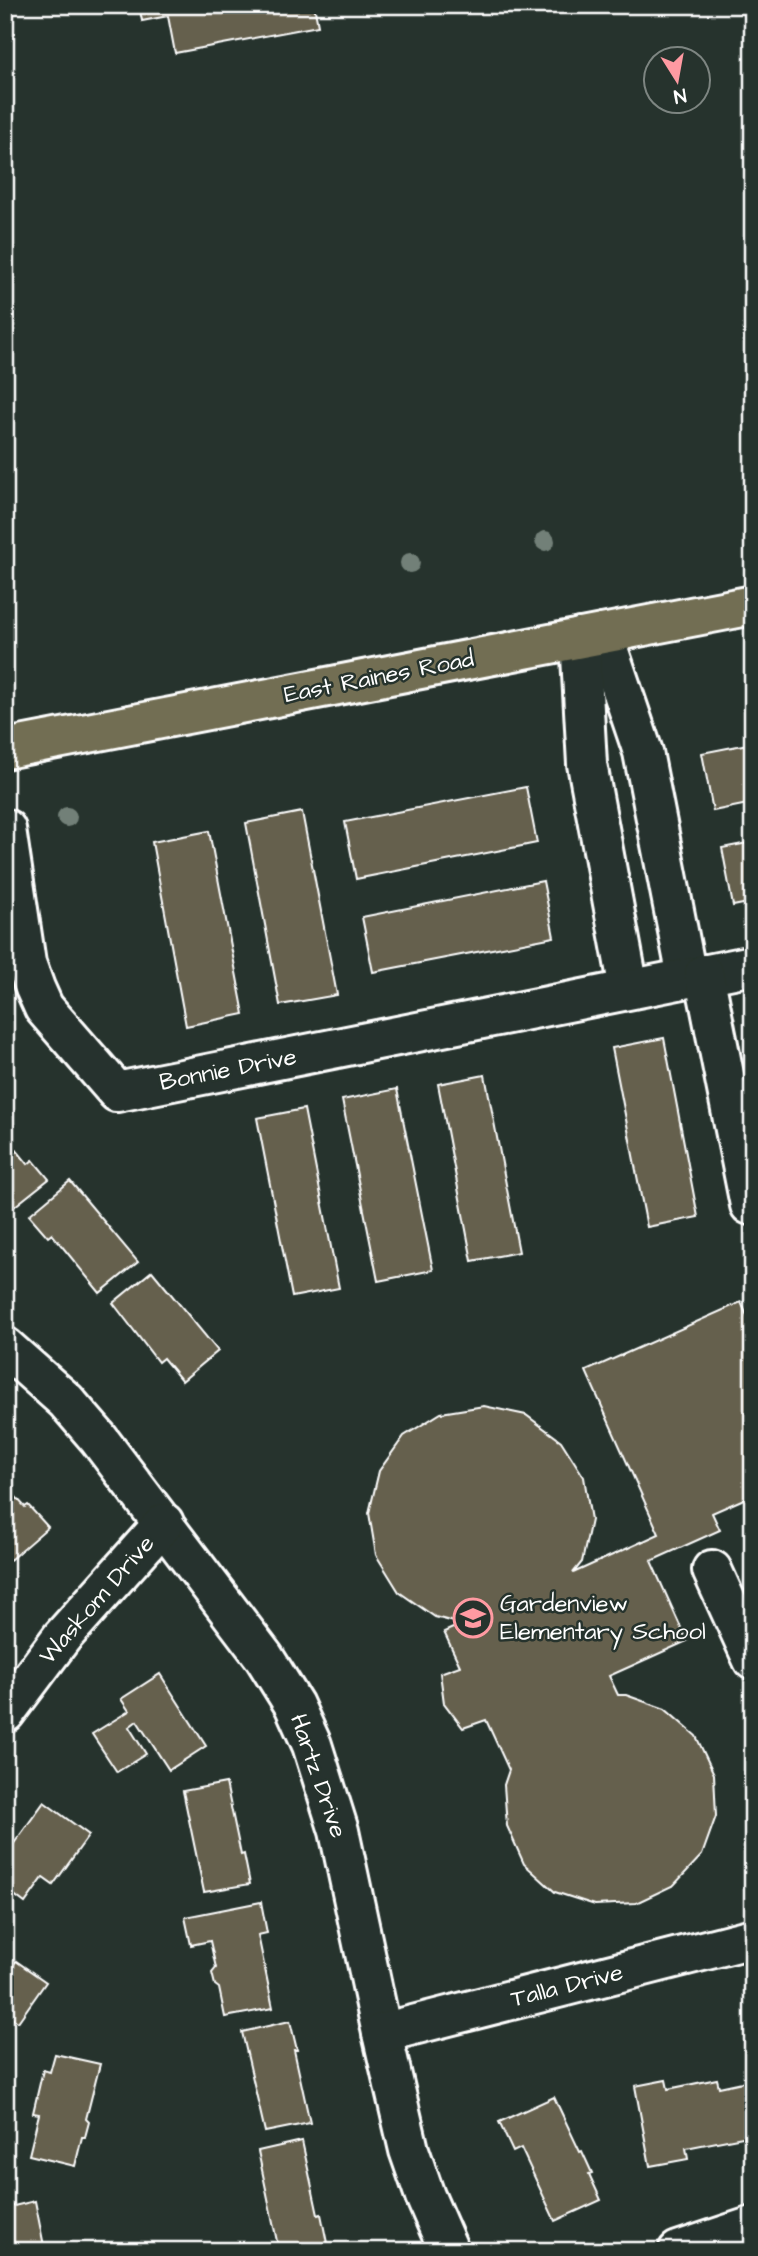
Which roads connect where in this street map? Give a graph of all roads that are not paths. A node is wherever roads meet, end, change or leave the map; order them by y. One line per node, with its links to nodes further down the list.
1 (753, 605): 2 (main road, East Raines Road)
2 (592, 636): 3 (main road, East Raines Road); 6 (street); 7 (street)
3 (5, 749)
4 (6, 829): 7 (street, Bonnie Drive)
5 (753, 965): 6 (street, Bonnie Drive)
6 (695, 975): 7 (street, Bonnie Drive); 8 (street)
7 (629, 989)
8 (750, 1205)
9 (5, 1347): 10 (street, Hartz Drive)
10 (164, 1523): 13 (street, Waskom Drive); 15 (street, Hartz Drive)
11 (712, 1570): 12 (street)
12 (753, 1660)
13 (5, 1713)
14 (753, 1938): 15 (street, Talla Drive)
15 (382, 2033): 17 (street, Hartz Drive)
16 (753, 2226): 18 (street)
17 (449, 2251)
18 (678, 2251)

